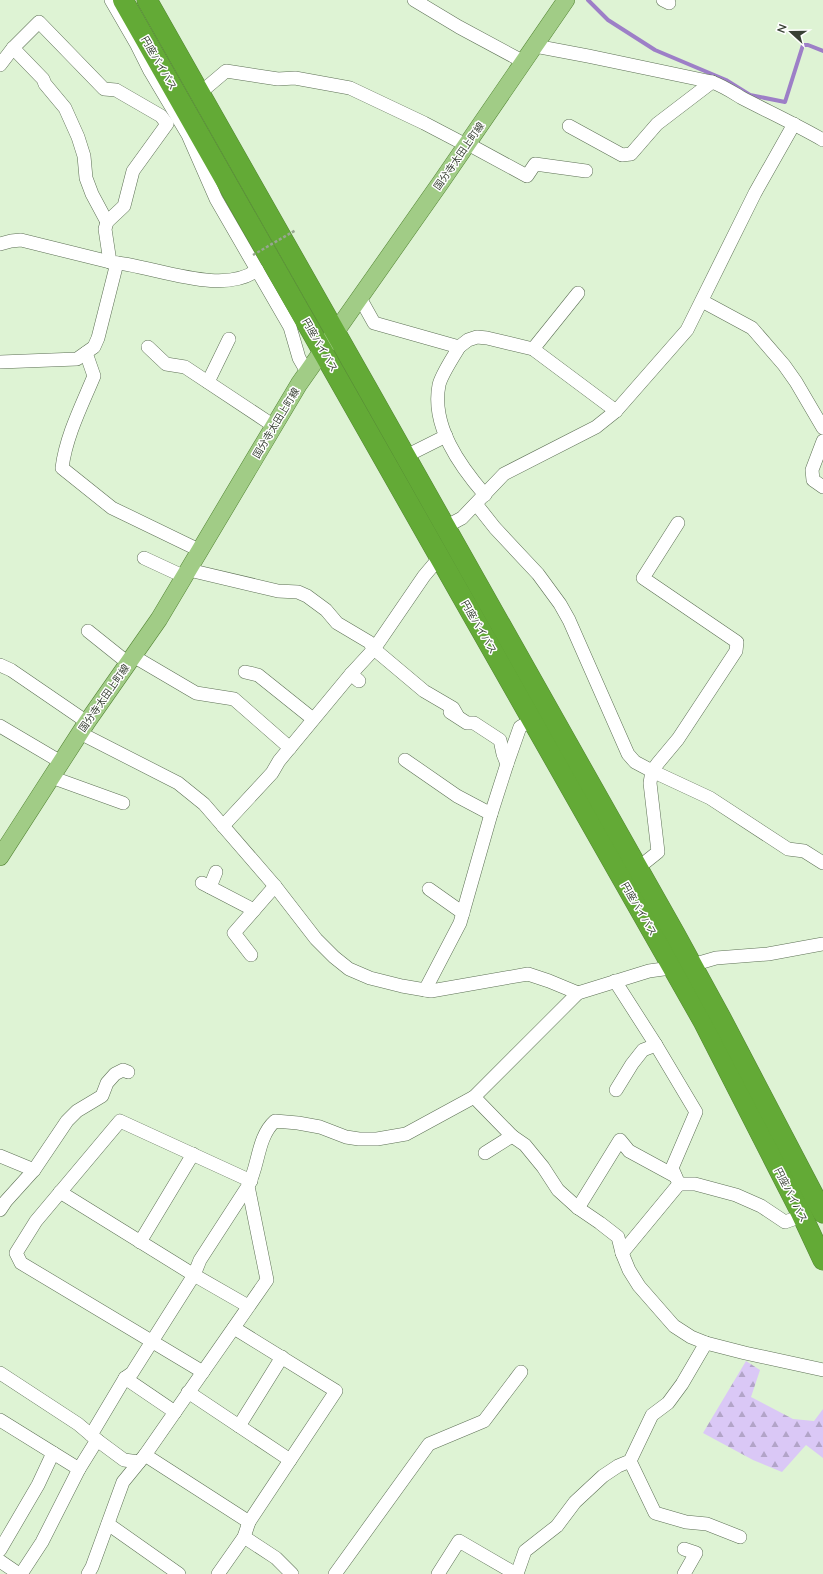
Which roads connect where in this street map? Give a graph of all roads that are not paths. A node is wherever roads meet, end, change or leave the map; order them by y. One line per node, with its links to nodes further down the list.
1 (112, 0): 20 (street)
2 (123, 0): 29 (highway, 円座バイパス)
3 (147, 0): 11 (highway, 円座バイパス)
4 (414, 0): 8 (street)
5 (566, 0): 6 (main road, 国分寺太田上町線)
6 (535, 46): 8 (main road, 国分寺太田上町線); 10 (street)
7 (13, 48): 9 (street); 17 (street); 17 (street)
8 (524, 62): 15 (main road, 国分寺太田上町線)
9 (0, 65)
10 (712, 82): 12 (street); 13 (street)
11 (200, 93): 15 (street); 24 (highway, 円座バイパス)
12 (794, 124): 14 (street); 23 (street)
13 (570, 126)
14 (823, 140)
15 (467, 144): 16 (street); 22 (main road, 国分寺太田上町線)
16 (586, 171)
17 (107, 222): 19 (street)
18 (0, 244): 19 (street)
19 (113, 263): 20 (street); 30 (street)
20 (258, 270): 32 (street)
21 (578, 293): 28 (street)
22 (360, 298): 24 (main road, 国分寺太田上町線); 27 (street)
23 (702, 301): 34 (street); 36 (street)
24 (336, 332): 29 (main road, 国分寺太田上町線); 39 (highway, 円座バイパス)
25 (229, 339): 33 (street)
26 (148, 347): 33 (street)
27 (459, 347): 28 (street); 37 (street)
28 (533, 349): 34 (street)
29 (322, 350): 32 (main road, 国分寺太田上町線); 45 (highway, 円座バイパス)
30 (86, 352): 31 (street); 44 (street)
31 (0, 362)
32 (307, 372): 35 (main road, 国分寺太田上町線)
33 (208, 382): 35 (street)
34 (616, 411): 41 (street)
35 (274, 426): 44 (main road, 国分寺太田上町線)
36 (823, 428)
37 (446, 436): 39 (street); 41 (street)
38 (823, 441): 40 (street)
39 (406, 456): 43 (highway, 円座バイパス)
40 (823, 487)
41 (480, 500): 43 (street); 61 (street)
42 (678, 523): 61 (street)
43 (445, 527): 68 (highway, 円座バイパス)
44 (201, 551): 47 (main road, 国分寺太田上町線)
45 (440, 557): 49 (street); 54 (highway, 円座バイパス)
46 (144, 558): 47 (street)
47 (187, 574): 49 (street); 50 (main road, 国分寺太田上町線)
48 (88, 631): 50 (street)
49 (374, 649): 53 (street); 60 (street)
50 (131, 659): 56 (main road, 国分寺太田上町線); 57 (street)
51 (0, 665): 56 (street)
52 (245, 672): 53 (street)
53 (313, 719): 57 (street)
54 (532, 720): 60 (street); 76 (highway, 円座バイパス)
55 (0, 726): 59 (street)
56 (83, 728): 59 (main road, 国分寺太田上町線); 65 (street)
57 (290, 748): 65 (street)
58 (405, 760): 64 (street)
59 (61, 762): 62 (main road, 国分寺太田上町線)
60 (508, 764): 64 (street)
61 (652, 771): 67 (street); 68 (street)
62 (52, 777): 63 (street); 66 (main road, 国分寺太田上町線)
63 (123, 803)
64 (491, 814): 73 (street)
65 (223, 826): 70 (street)
66 (0, 856)
67 (823, 863)
68 (638, 868): 76 (highway, 円座バイパス)
69 (216, 872): 72 (street)
70 (274, 886): 72 (street); 78 (street)
71 (429, 888): 73 (street)
72 (254, 910): 75 (street)
73 (462, 913): 78 (street)
74 (823, 944): 76 (street)
75 (251, 956)
76 (682, 966): 77 (street); 94 (highway, 円座バイパス); 95 (highway, 円座バイパス)
77 (615, 981): 79 (street); 80 (street)
78 (425, 990): 79 (street)
79 (578, 993): 83 (street)
80 (656, 1045): 82 (street); 89 (street)
81 (128, 1072): 88 (street)
82 (616, 1090)
83 (474, 1097): 84 (street); 90 (street)
84 (512, 1136): 86 (street); 92 (street)
85 (193, 1154): 90 (street); 91 (street); 96 (street)
86 (485, 1154)
87 (0, 1156): 88 (street)
88 (34, 1170): 93 (street)
89 (677, 1180): 92 (street); 95 (street); 97 (street)
90 (250, 1183): 99 (street); 100 (street)
91 (60, 1192): 96 (street); 102 (street)
92 (578, 1208): 97 (street)
93 (0, 1210)
94 (823, 1212)
95 (802, 1216): 98 (highway, 円座バイパス)
96 (140, 1242): 99 (street)
97 (622, 1253): 103 (street)
98 (823, 1260)
99 (194, 1275): 100 (street); 102 (street)
100 (248, 1306): 101 (street)
101 (234, 1328): 104 (street); 106 (street)
102 (152, 1341): 106 (street); 109 (street)
103 (706, 1343): 105 (street); 118 (street)
104 (282, 1357): 113 (street); 117 (street)
105 (823, 1370)
106 (203, 1372): 110 (street)
107 (521, 1372): 132 (street)
108 (0, 1373): 114 (street)
109 (125, 1378): 111 (street); 114 (street)
110 (188, 1392): 111 (street); 113 (street)
111 (175, 1412): 116 (street)
112 (0, 1420): 115 (street)
113 (239, 1426): 117 (street)
114 (94, 1437): 116 (street); 119 (street)
115 (53, 1453): 119 (street); 125 (street)
116 (142, 1458): 120 (street); 121 (street)
117 (290, 1460): 120 (street)
118 (630, 1461): 123 (street); 134 (street)
119 (78, 1469): 127 (street)
120 (249, 1522): 122 (street)
121 (108, 1524): 128 (street); 129 (street)
122 (244, 1537): 130 (street); 131 (street)
123 (740, 1537)
124 (684, 1549): 135 (street)
125 (0, 1550)
126 (0, 1561): 127 (street)
127 (20, 1574)
128 (88, 1574)
129 (179, 1574)
130 (218, 1574)
131 (292, 1574)
132 (335, 1574)
133 (438, 1574): 134 (street)
134 (517, 1574)
135 (684, 1574)

